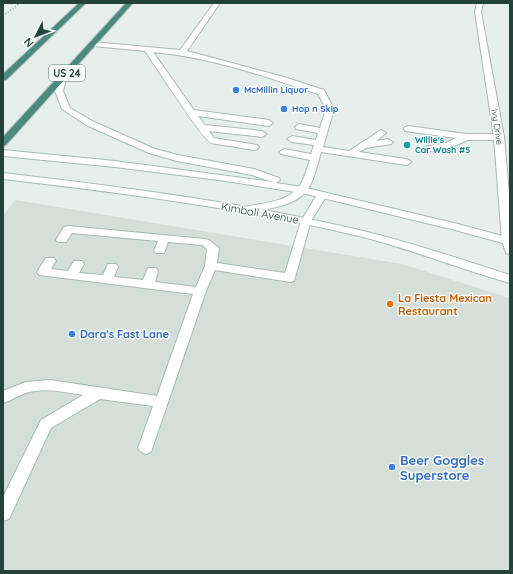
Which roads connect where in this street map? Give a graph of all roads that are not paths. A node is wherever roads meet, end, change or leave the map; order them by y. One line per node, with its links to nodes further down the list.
1 (83, 3): 8 (highway)
2 (130, 3): 5 (highway, US 24)
3 (217, 3): 7 (main road)
4 (480, 3): 19 (main road, Ivy Drive)
5 (93, 44): 6 (main road); 9 (highway, US 24)
6 (147, 49): 7 (main road); 10 (main road)
7 (182, 52): 15 (main road)
8 (3, 78)
9 (62, 79): 25 (highway, US 24); 39 (main road)
10 (191, 112): 11 (main road); 12 (main road)
11 (269, 123)
12 (201, 127): 17 (main road); 28 (main road)
13 (298, 127): 15 (main road)
14 (408, 129): 18 (main road)
15 (323, 131): 30 (main road)
16 (381, 133): 26 (main road)
17 (262, 134)
18 (435, 134): 21 (main road); 22 (main road)
19 (499, 136): 20 (main road); 22 (main road); 48 (main road, Ivy Drive)
20 (510, 136)
21 (416, 137)
22 (466, 137): 27 (main road)
23 (292, 139): 30 (main road)
24 (388, 142): 26 (main road)
25 (3, 143)
26 (362, 146): 33 (main road)
27 (449, 146): 29 (main road); 35 (main road)
28 (254, 147)
29 (427, 149)
30 (317, 150): 31 (main road); 33 (main road); 39 (main road)
31 (284, 152)
32 (3, 153): 39 (main road)
33 (352, 153): 36 (main road)
34 (398, 153): 36 (main road)
35 (434, 156)
36 (372, 157): 37 (main road)
37 (406, 162)
38 (3, 176): 41 (main road, Kimball Avenue)
39 (302, 190): 40 (main road); 41 (main road)
40 (322, 195): 42 (main road); 48 (main road)
41 (248, 210): 42 (main road, Kimball Avenue)
42 (306, 221): 53 (main road); 57 (main road, Kimball Avenue)
43 (94, 232): 44 (main road); 46 (main road); 47 (main road)
44 (124, 234): 45 (main road); 49 (main road)
45 (164, 238): 50 (main road); 53 (main road)
46 (62, 240)
47 (88, 243)
48 (509, 244)
49 (120, 246)
50 (160, 251)
51 (50, 261): 56 (main road)
52 (78, 264): 56 (main road)
53 (211, 266): 60 (main road)
54 (112, 267): 58 (main road)
55 (152, 271): 59 (main road)
56 (71, 276): 58 (main road)
57 (510, 279)
58 (108, 280): 59 (main road)
59 (148, 285): 60 (main road)
60 (200, 291): 63 (main road)
61 (98, 393): 62 (main road); 63 (main road); 65 (main road)
62 (3, 398)
63 (161, 402): 64 (main road)
64 (146, 448)
65 (3, 514)

